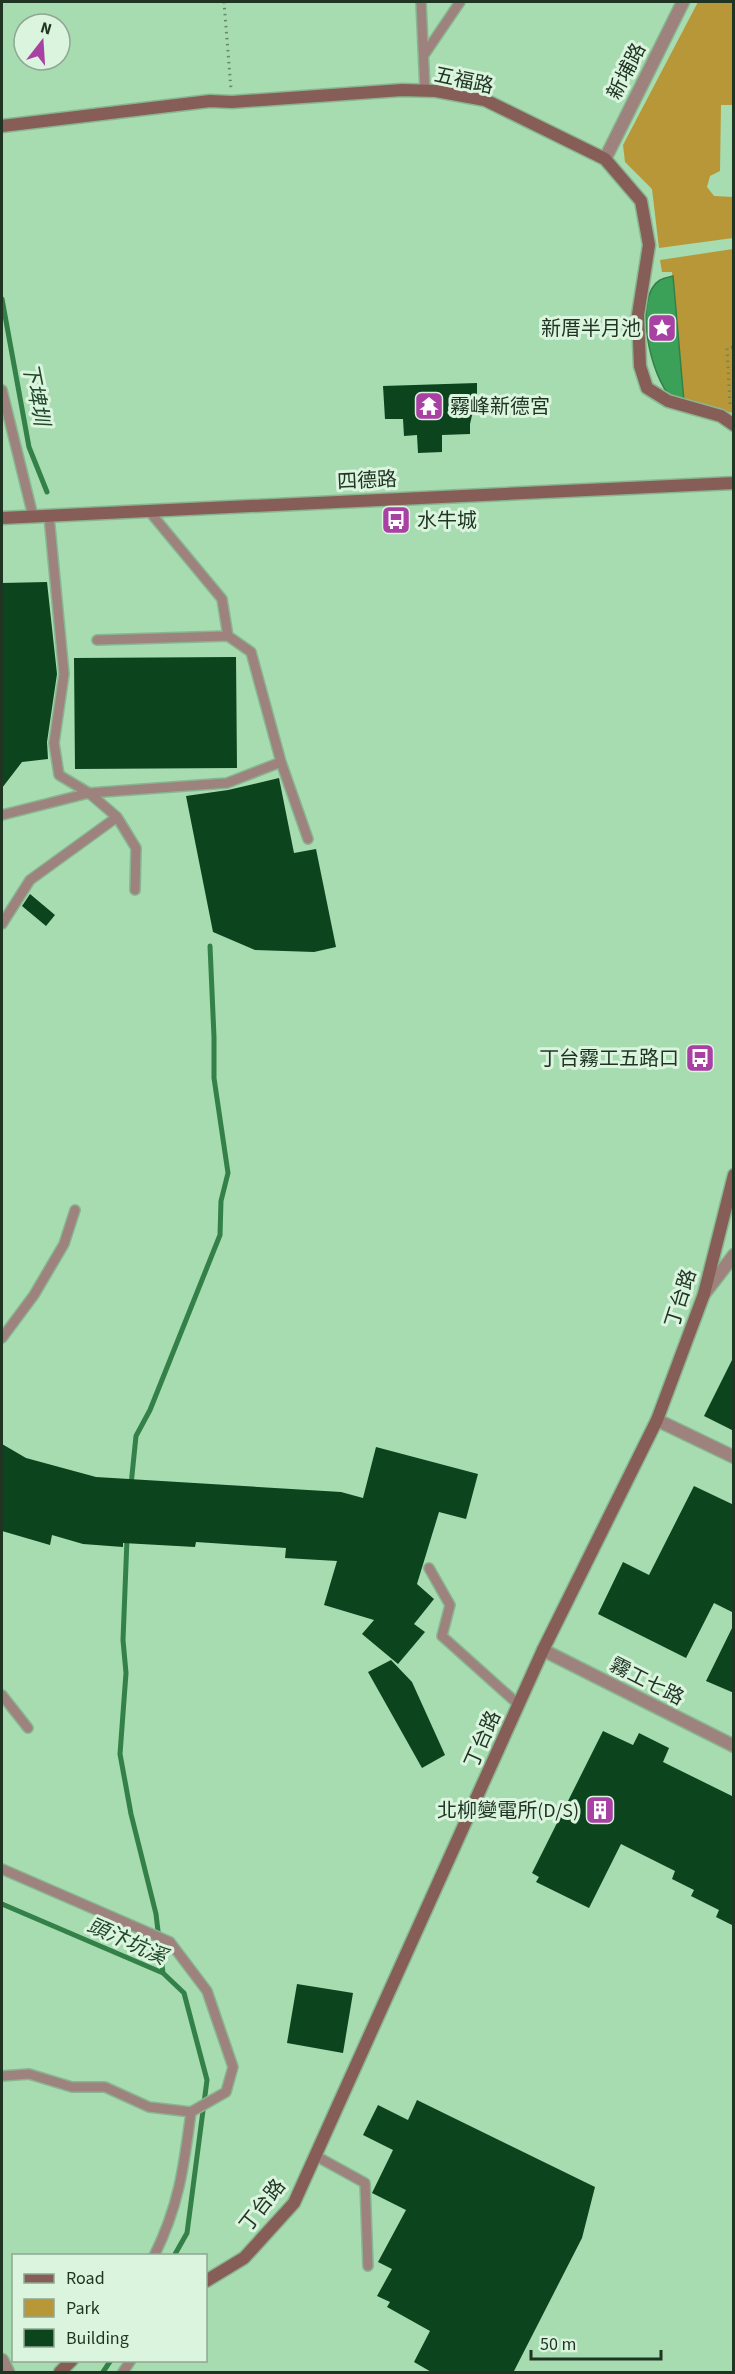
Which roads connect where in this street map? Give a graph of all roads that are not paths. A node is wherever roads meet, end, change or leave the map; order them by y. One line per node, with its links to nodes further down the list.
1 (422, 2): 4 (lane)
2 (460, 2): 4 (lane)
3 (683, 2): 7 (street, 新埔路)
4 (424, 55): 5 (lane)
5 (425, 91): 6 (street, 五福路); 7 (street, 五福路)
6 (2, 126)
7 (605, 159): 9 (street, 五福路)
8 (2, 390): 12 (lane)
9 (732, 418)
10 (734, 483): 11 (street, 四德路)
11 (149, 511): 13 (street, 四德路); 15 (lane)
12 (33, 516): 13 (street, 四德路); 14 (street, 四德路)
13 (49, 516): 18 (lane)
14 (2, 518)
15 (228, 636): 16 (lane); 17 (lane)
16 (97, 640)
17 (280, 762): 18 (lane); 21 (lane)
18 (89, 793): 19 (lane); 20 (lane)
19 (2, 815)
20 (117, 817): 22 (lane); 23 (lane)
21 (308, 839)
22 (135, 890)
23 (2, 924)
24 (734, 1175): 27 (street, 丁台路)
25 (75, 1210): 28 (lane)
26 (734, 1255): 27 (street)
27 (704, 1294): 29 (street, 丁台路)
28 (2, 1338)
29 (657, 1420): 30 (street); 32 (street, 丁台路)
30 (734, 1457)
31 (429, 1568): 34 (lane)
32 (543, 1650): 34 (street, 丁台路); 36 (street, 霧工七路)
33 (2, 1695): 35 (lane)
34 (519, 1705): 40 (street, 丁台路)
35 (28, 1728)
36 (734, 1746)
37 (2, 1869): 39 (lane)
38 (2, 2076): 39 (lane)
39 (191, 2112): 41 (lane)
40 (316, 2156): 42 (lane); 43 (street, 丁台路)
41 (155, 2254)
42 (368, 2266)
43 (207, 2280)
44 (2, 2360): 46 (street)
45 (71, 2362): 47 (street)
46 (8, 2373)
47 (60, 2373)

